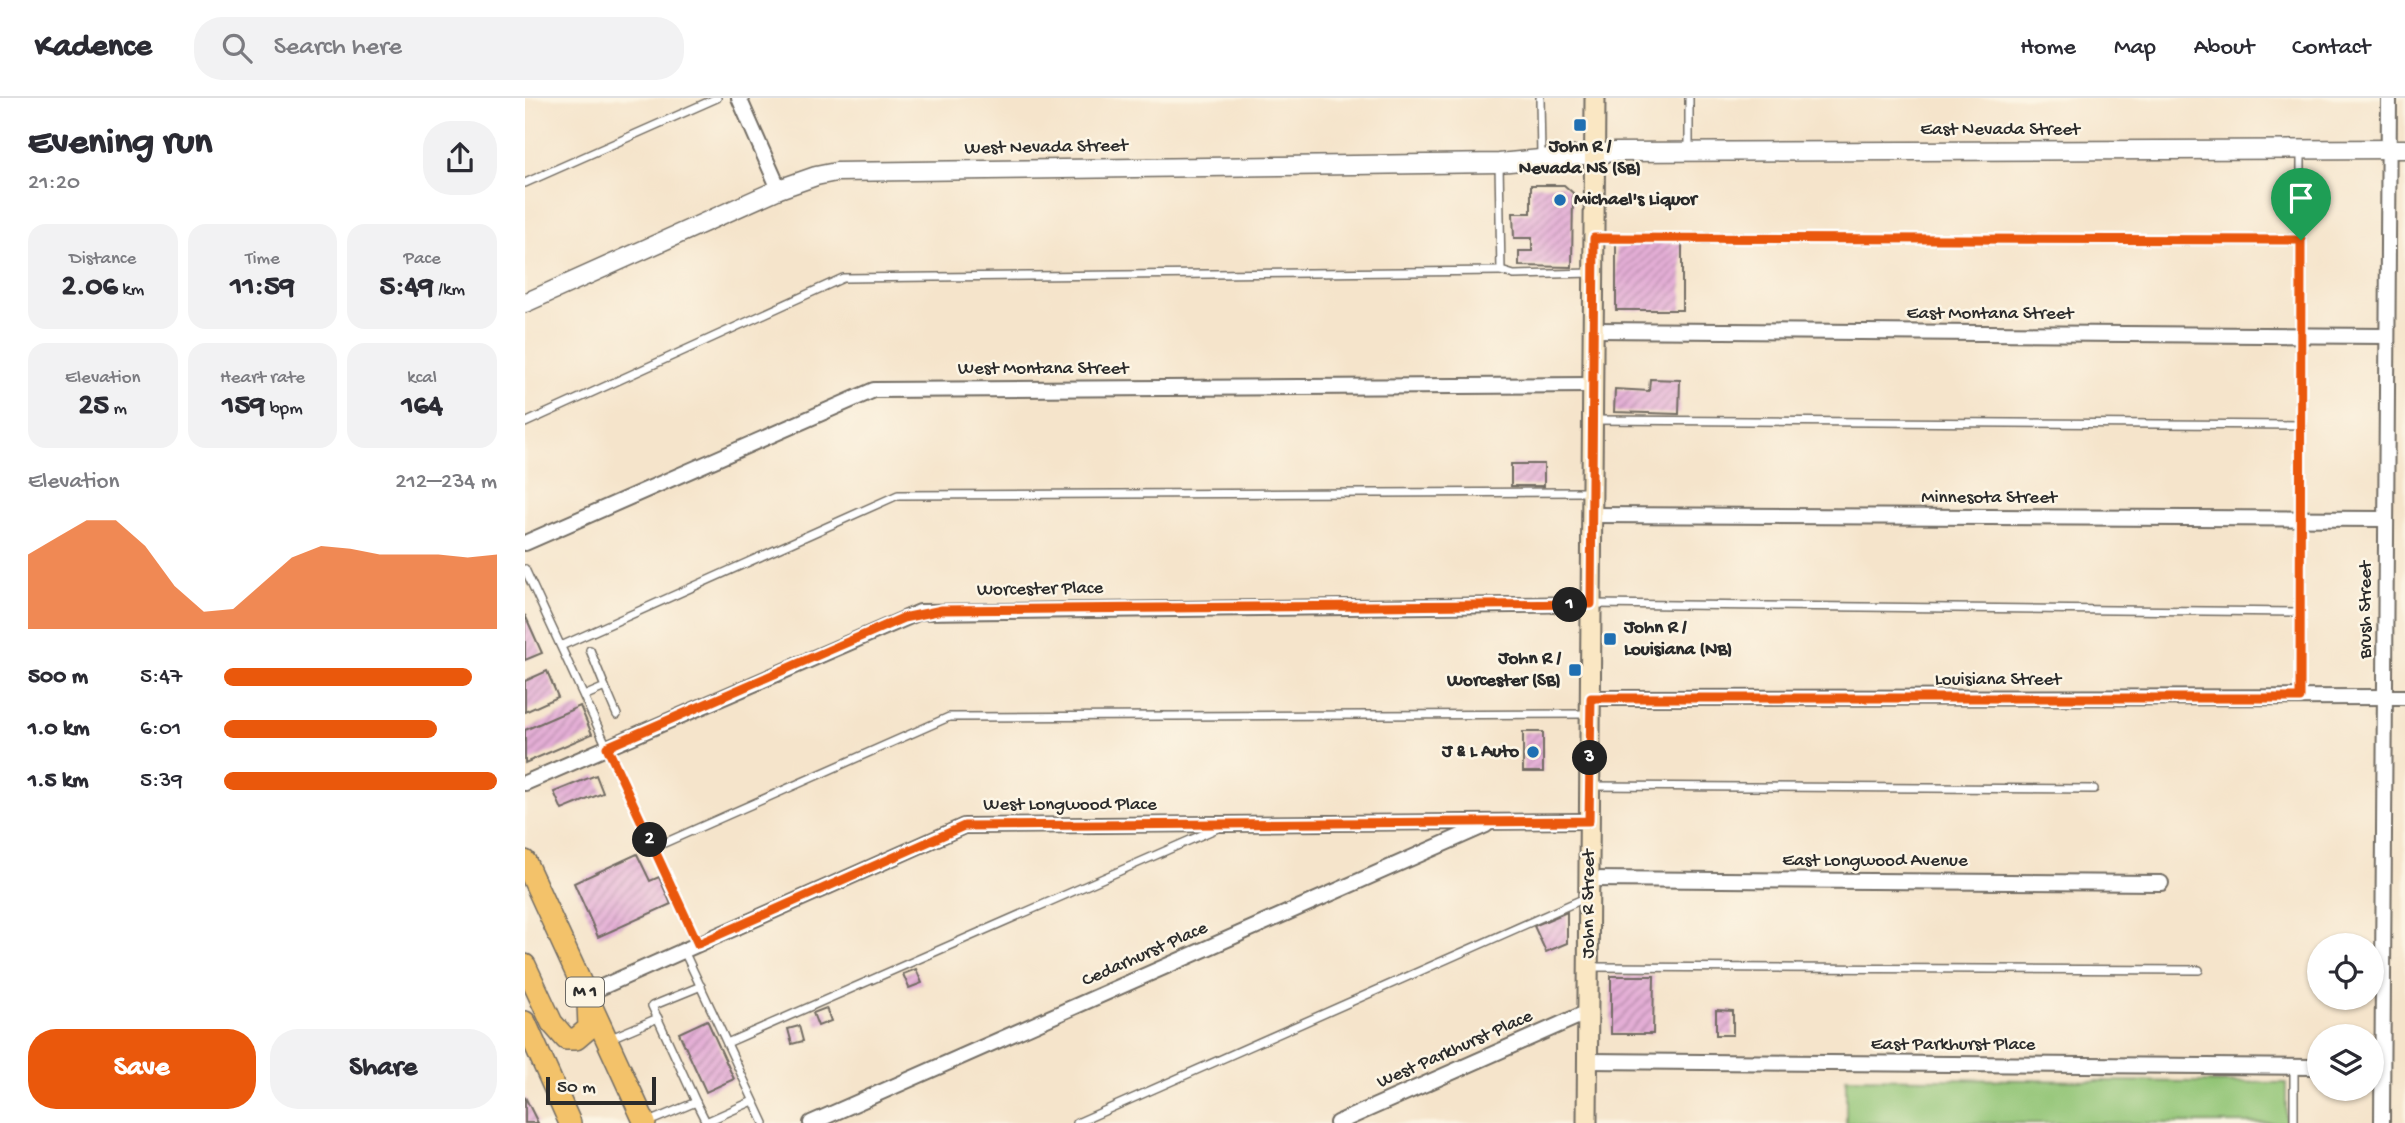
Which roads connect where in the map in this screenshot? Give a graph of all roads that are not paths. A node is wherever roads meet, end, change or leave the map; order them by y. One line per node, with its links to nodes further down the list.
1 (717, 98): 13 (lane)
2 (739, 98): 14 (street)
3 (1541, 98): 11 (lane)
4 (1595, 98): 10 (main road, John R Street)
5 (1689, 98): 9 (lane)
6 (2389, 98): 7 (street, Brush Street)
7 (2397, 149): 8 (street, East Nevada Street); 22 (street, Brush Street)
8 (2301, 150): 9 (street, East Nevada Street); 16 (lane)
9 (1689, 152): 10 (street, East Nevada Street)
10 (1594, 154): 11 (street, West Nevada Street); 15 (main road, John R Street)
11 (1541, 162): 12 (street, West Nevada Street)
12 (1499, 163): 14 (street, West Nevada Street); 17 (lane)
13 (525, 183)
14 (779, 189): 19 (street, West Nevada Street)
15 (1594, 238): 16 (lane); 18 (main road, John R Street)
16 (2301, 240): 21 (lane)
17 (1501, 271): 18 (lane); 25 (lane)
18 (1594, 273): 20 (main road, John R Street)
19 (525, 303)
20 (1593, 330): 21 (street, East Montana Street); 23 (main road, John R Street)
21 (2301, 336): 22 (street, East Montana Street); 26 (lane)
22 (2388, 336): 30 (street, Brush Street)
23 (1593, 384): 24 (main road, John R Street); 31 (street, West Montana Street)
24 (1592, 420): 26 (lane); 27 (main road, John R Street)
25 (525, 423)
26 (2301, 425): 29 (lane)
27 (1592, 492): 28 (main road, John R Street); 35 (lane)
28 (1592, 515): 29 (street, Minnesota Street); 33 (main road, John R Street)
29 (2301, 519): 30 (street, Minnesota Street); 34 (lane)
30 (2386, 519): 41 (street, Brush Street)
31 (525, 543)
32 (525, 569): 35 (lane)
33 (1591, 604): 34 (lane); 42 (main road, John R Street); 44 (street, Worcester Place)
34 (2300, 612): 40 (lane)
35 (561, 646): 38 (lane)
36 (590, 650): 37 (lane)
37 (605, 687): 38 (lane); 43 (lane)
38 (584, 696): 44 (lane)
39 (2405, 697): 41 (street, Louisiana Street)
40 (2300, 698): 41 (street, Louisiana Street); 42 (street, Louisiana Street)
41 (2385, 698): 64 (street, Brush Street)
42 (1591, 706): 46 (main road, John R Street); 51 (lane)
43 (617, 715)
44 (607, 747): 45 (street, Worcester Place); 51 (lane)
45 (525, 783)
46 (1590, 786): 47 (lane); 49 (main road, John R Street)
47 (2094, 789)
48 (1494, 821): 49 (street, West Longwood Place); 50 (street, West Longwood Place); 76 (street, Cedarhurst Place)
49 (1589, 821): 54 (main road, John R Street)
50 (1230, 823): 55 (street, West Longwood Place); 66 (lane)
51 (653, 848): 55 (lane)
52 (525, 861): 60 (main road, M 1)
53 (2161, 883): 54 (street, East Longwood Avenue)
54 (1589, 887): 57 (main road, John R Street); 77 (lane)
55 (691, 947): 59 (lane); 60 (street, West Longwood Place)
56 (525, 965): 60 (main road)
57 (1588, 967): 58 (lane); 61 (main road, John R Street)
58 (2199, 970)
59 (701, 986): 62 (lane); 66 (lane)
60 (586, 994): 65 (main road, M 1)
61 (1588, 1012): 67 (main road, John R Street); 78 (street, West Parkhurst Place)
62 (657, 1018): 65 (lane); 72 (lane)
63 (525, 1022): 73 (main road)
64 (2378, 1024)
65 (607, 1040): 74 (main road, M 1)
66 (727, 1043): 70 (lane)
67 (1587, 1061): 68 (street, East Parkhurst Place); 79 (main road, John R Street)
68 (2294, 1067): 69 (street, East Parkhurst Place); 80 (lane)
69 (2307, 1067)
70 (753, 1101): 72 (lane); 75 (lane)
71 (2380, 1101): 81 (street, Brush Street)
72 (696, 1102): 74 (lane)
73 (570, 1123)
74 (645, 1123)
75 (764, 1123)
76 (811, 1123)
77 (1077, 1123)
78 (1337, 1123)
79 (1587, 1123)
80 (2294, 1123)
81 (2382, 1123)

